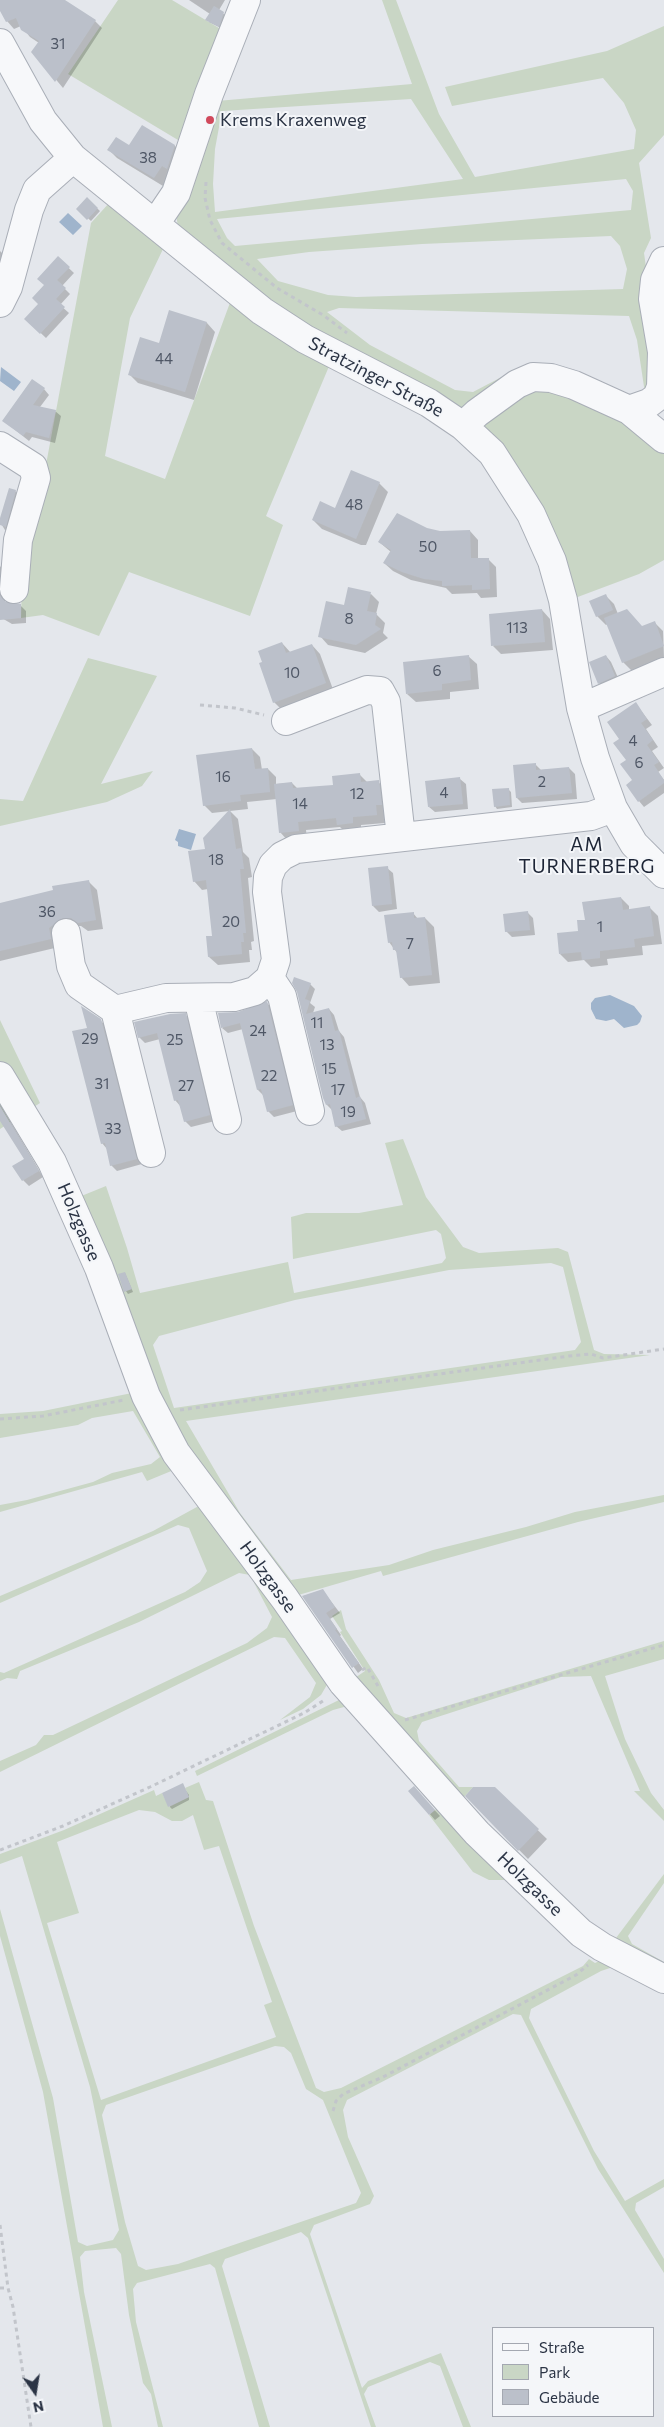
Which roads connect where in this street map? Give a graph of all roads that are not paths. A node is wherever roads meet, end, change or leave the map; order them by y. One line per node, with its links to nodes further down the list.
1 (246, 0): 4 (street)
2 (0, 43): 3 (street, Stratzinger Straße)
3 (73, 158): 4 (street, Stratzinger Straße); 6 (street)
4 (155, 224): 8 (street, Stratzinger Straße)
5 (664, 261): 7 (street)
6 (0, 303)
7 (629, 410): 8 (street); 9 (street)
8 (463, 426): 13 (street, Stratzinger Straße)
9 (664, 439)
10 (0, 446): 11 (street)
11 (14, 590)
12 (664, 672): 13 (street)
13 (581, 708): 15 (street, Stratzinger Straße)
14 (286, 721): 16 (street)
15 (612, 808): 16 (street); 17 (street, Stratzinger Straße)
16 (401, 837): 19 (street)
17 (664, 874)
18 (66, 933): 21 (street)
19 (270, 978): 20 (street); 23 (street)
20 (198, 998): 21 (street); 24 (street)
21 (115, 1010): 25 (street)
22 (0, 1076): 26 (street, Holzgasse)
23 (310, 1111)
24 (227, 1120)
25 (151, 1153)
26 (664, 1979)

